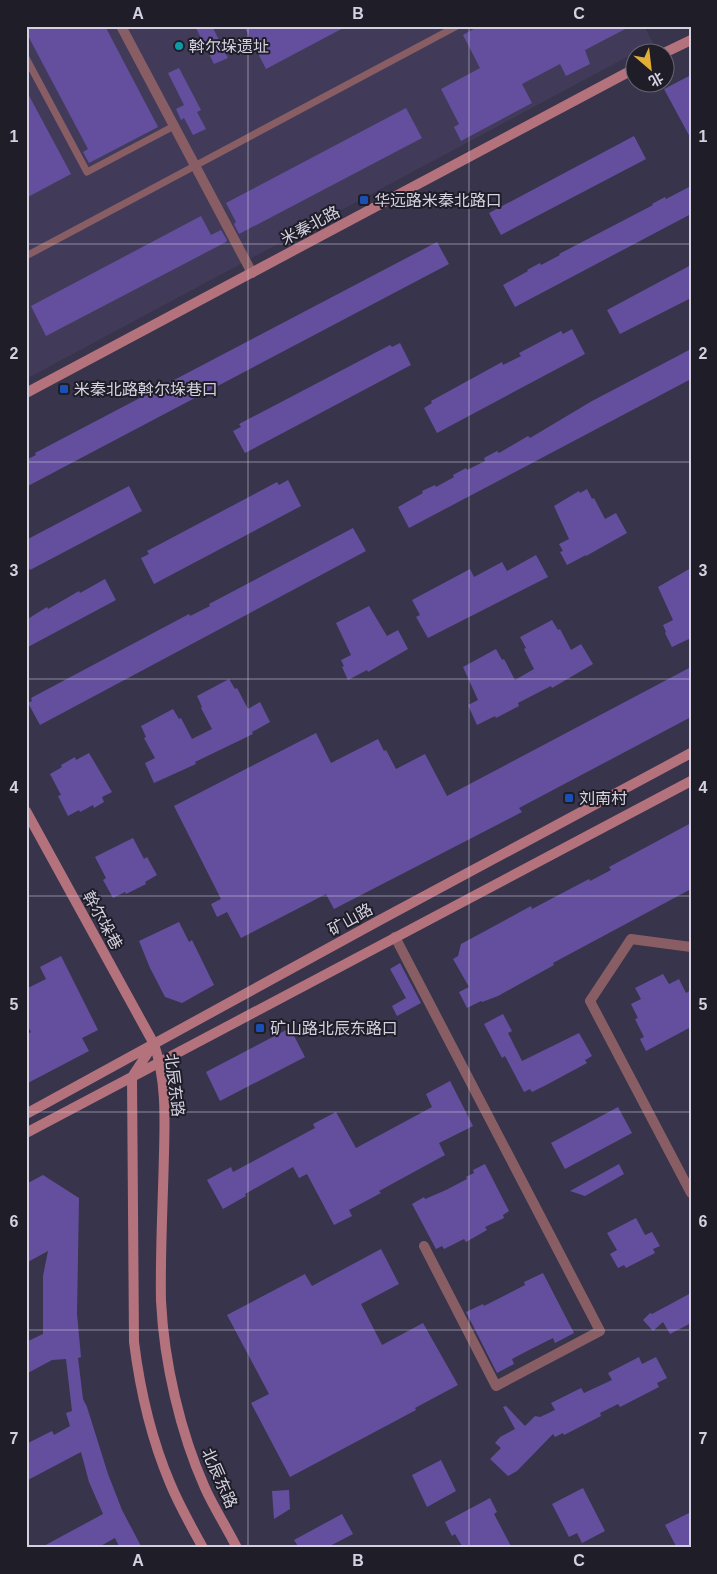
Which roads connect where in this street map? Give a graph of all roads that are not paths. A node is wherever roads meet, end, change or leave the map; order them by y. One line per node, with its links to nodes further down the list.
1 (121, 26): 7 (street)
2 (457, 26): 8 (lane)
3 (691, 40): 4 (street)
4 (674, 49)
5 (26, 58): 7 (lane)
6 (624, 75): 10 (street, 米秦北路)
7 (174, 126): 8 (street)
8 (195, 166): 9 (lane); 10 (street)
9 (26, 256)
10 (252, 273): 11 (street, 米秦北路)
11 (26, 393)
12 (691, 753): 17 (street, 矿山路)
13 (691, 781): 15 (street)
14 (26, 811): 17 (street, 幹尔垛巷)
15 (395, 937): 18 (street); 23 (street)
16 (691, 948): 22 (street)
17 (154, 1044): 18 (street, 北辰东路); 19 (street, 北辰东路); 20 (street, 矿山路)
18 (160, 1062): 19 (street); 25 (street, 北辰东路)
19 (132, 1077): 21 (street); 24 (street)
20 (26, 1114)
21 (26, 1133)
22 (691, 1193)
23 (424, 1246)
24 (203, 1548)
25 (237, 1548)

